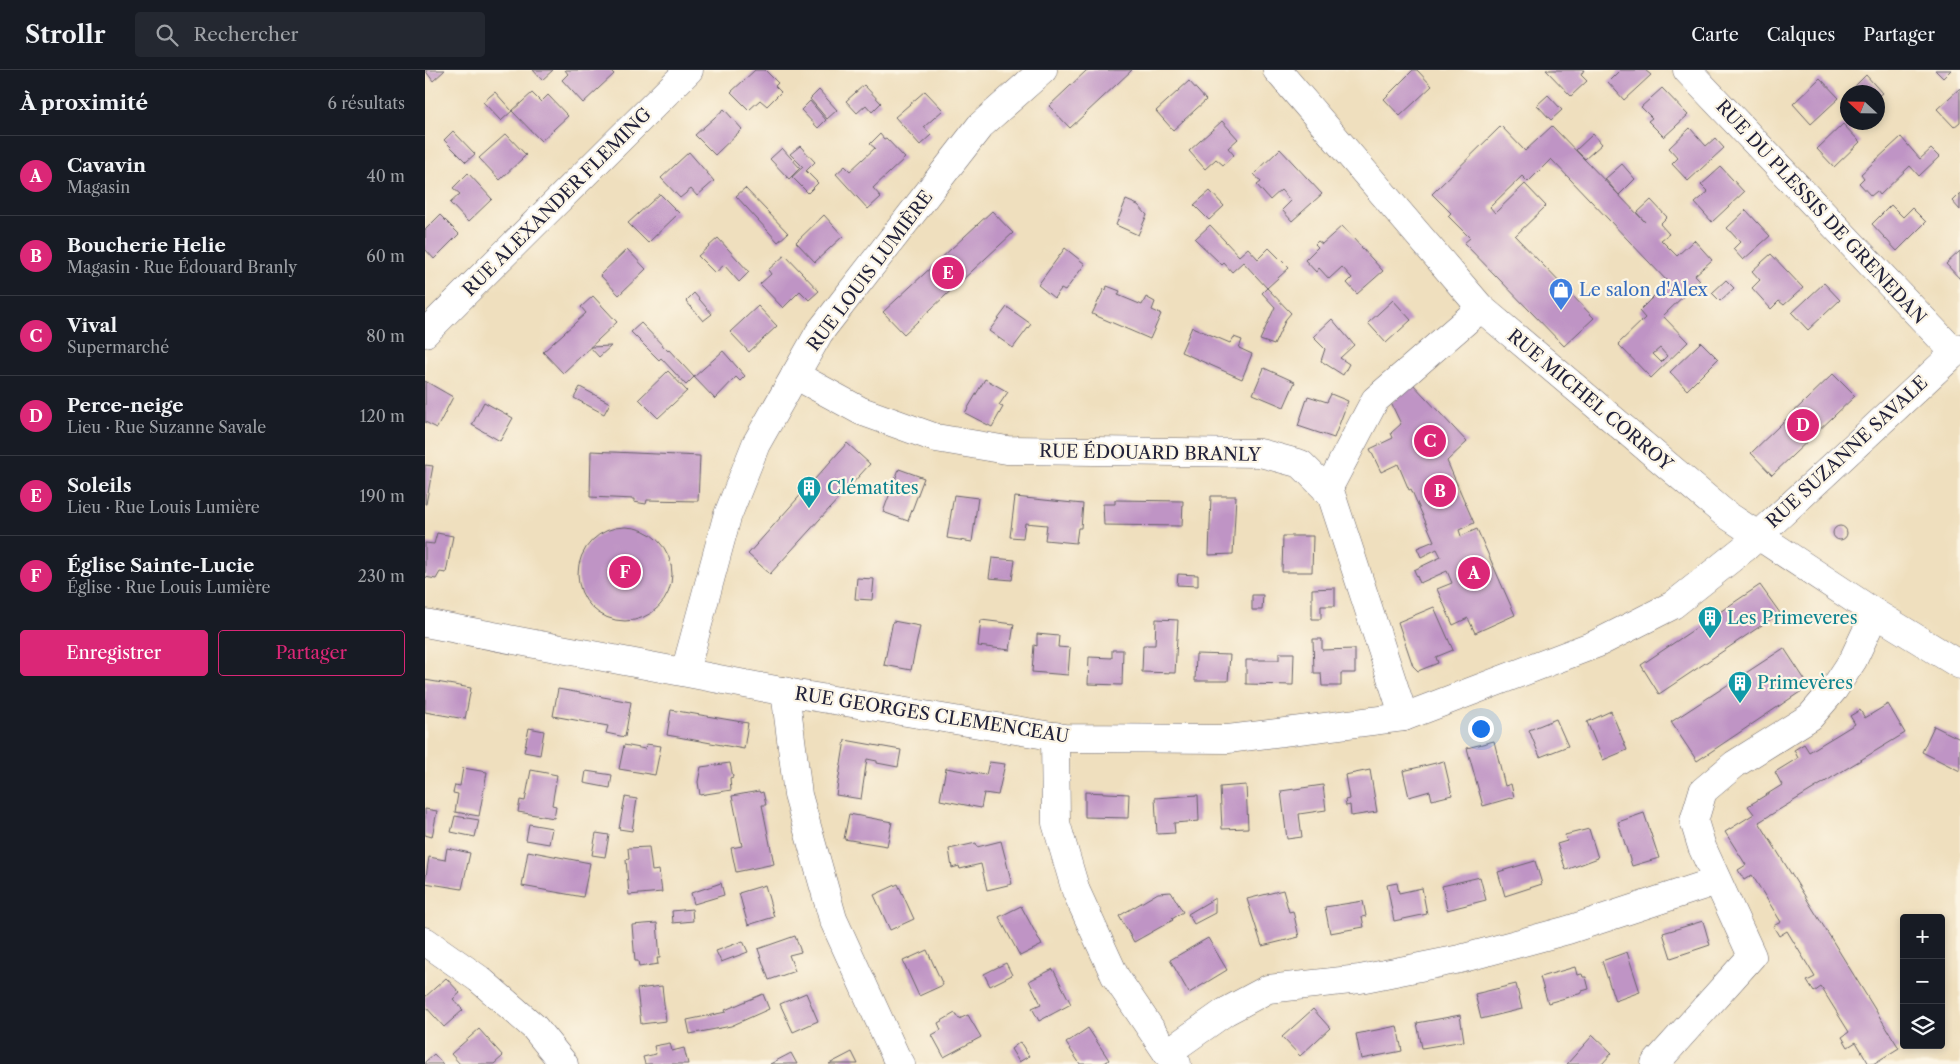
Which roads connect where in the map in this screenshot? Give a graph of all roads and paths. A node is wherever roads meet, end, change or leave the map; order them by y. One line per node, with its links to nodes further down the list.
1 (689, 70): 6 (street, RUE ALEXANDER FLEMING)
2 (1043, 70): 8 (street, RUE LOUIS LUMIÈRE)
3 (1277, 70): 5 (street, RUE MICHEL CORROY)
4 (1687, 70): 7 (street, RUE DU PLESSIS DE GRENEDAN)
5 (1481, 308): 9 (street); 10 (street, RUE MICHEL CORROY)
6 (425, 333)
7 (1957, 351): 10 (street, RUE SUZANNE SAVALE)
8 (795, 375): 9 (street, RUE ÉDOUARD BRANLY); 14 (street, RUE LOUIS LUMIÈRE)
9 (1327, 490): 16 (street, RUE ÉDOUARD BRANLY)
10 (1757, 536): 11 (street, RUE MICHEL CORROY); 16 (street, RUE GEORGES CLEMENCEAU)
11 (1875, 613): 13 (street, RUE MICHEL CORROY); 18 (street)
12 (425, 623): 14 (street, RUE GEORGES CLEMENCEAU)
13 (1960, 666)
14 (685, 672): 15 (street, RUE GEORGES CLEMENCEAU)
15 (785, 691): 17 (street, RUE GEORGES CLEMENCEAU); 22 (street)
16 (1404, 717): 17 (street, RUE GEORGES CLEMENCEAU)
17 (1055, 736): 20 (street)
18 (1717, 881): 20 (street); 23 (street)
19 (425, 941): 21 (street)
20 (1172, 1058)
21 (564, 1064)
22 (901, 1064)
23 (1655, 1064)

